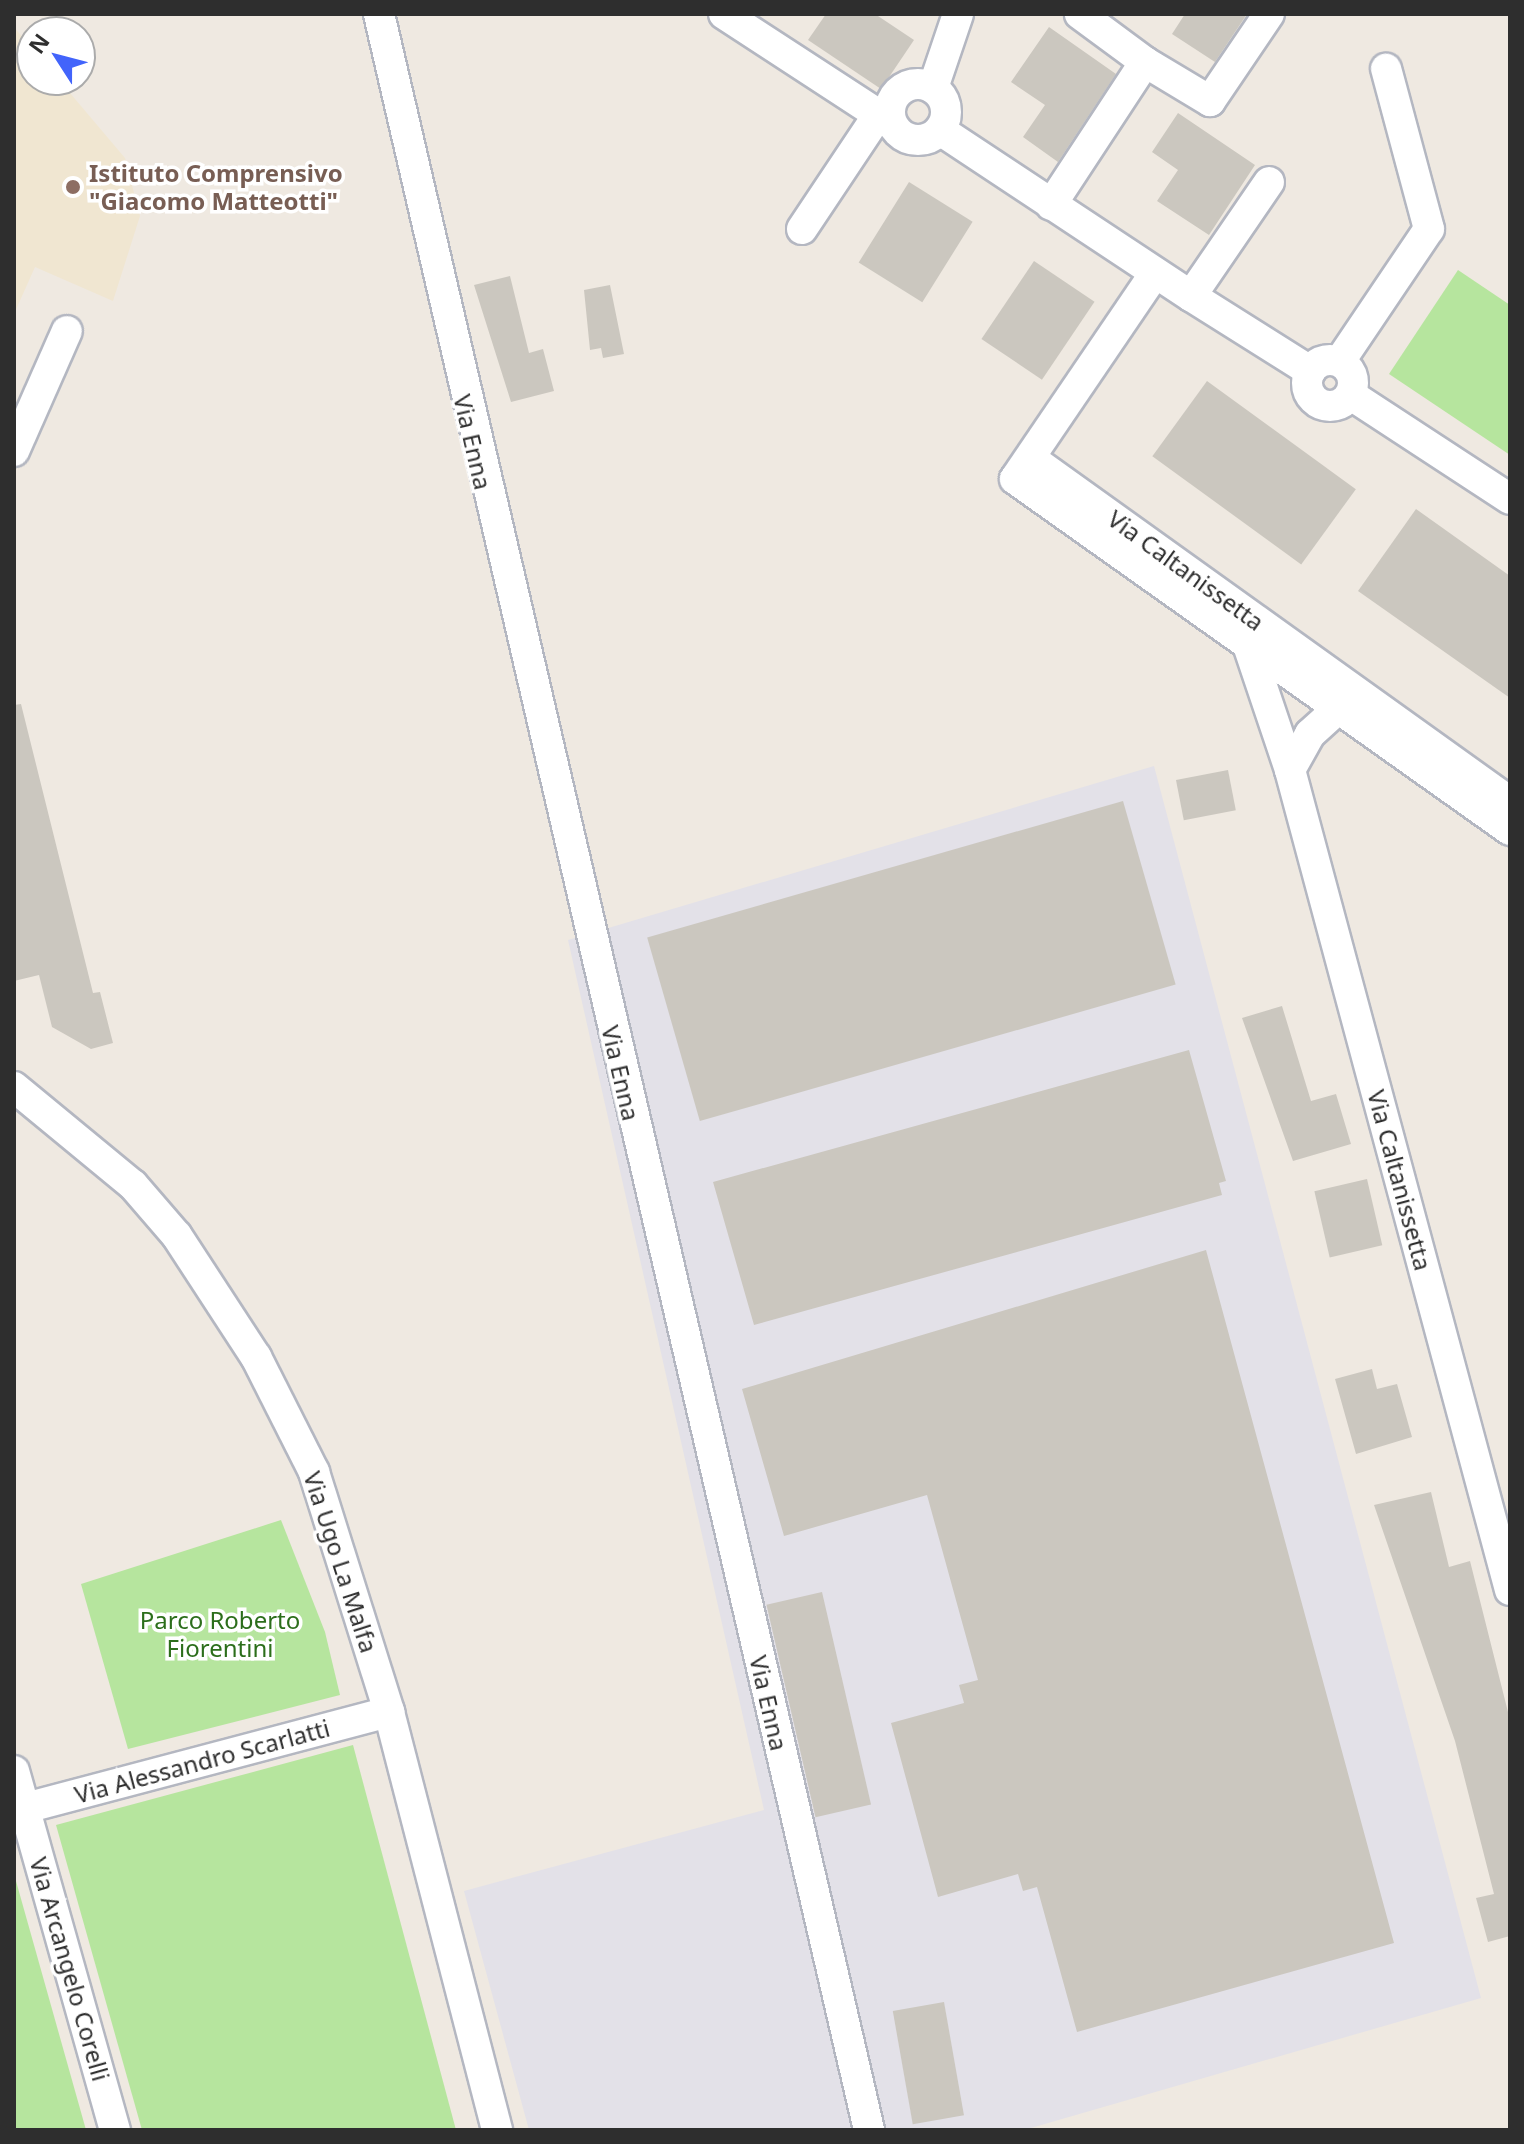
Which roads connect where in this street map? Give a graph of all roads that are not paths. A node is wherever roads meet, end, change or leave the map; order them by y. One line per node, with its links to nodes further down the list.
1 (379, 14): 35 (street, Via Enna)
2 (724, 14): 9 (street)
3 (958, 14): 8 (street)
4 (1269, 14): 6 (street)
5 (1084, 15): 6 (street)
6 (1145, 62): 12 (street)
7 (1386, 69): 17 (street)
8 (933, 88): 9 (street); 10 (street)
9 (885, 119): 10 (street); 13 (street)
10 (940, 130): 12 (street)
11 (1269, 182): 15 (street)
12 (1051, 205): 14 (street)
13 (802, 229)
14 (1155, 273): 15 (street); 21 (street)
15 (1191, 296): 18 (street)
16 (67, 331): 20 (street)
17 (1340, 361): 18 (street); 19 (street)
18 (1310, 371): 19 (street)
19 (1351, 395): 22 (street)
20 (14, 451)
21 (1022, 469): 23 (street, Via Caltanissetta); 26 (street, Via Caltanissetta)
22 (1510, 499)
23 (1248, 645): 24 (street, Via Caltanissetta); 25 (street, Via Caltanissetta)
24 (1337, 710): 25 (street); 26 (street, Via Caltanissetta)
25 (1290, 770): 29 (street, Via Caltanissetta)
26 (1501, 795): 27 (street, Via Caltanissetta)
27 (1510, 830)
28 (14, 1087): 30 (street, Via Ugo La Malfa)
29 (1510, 1590)
30 (389, 1712): 32 (street, Via Alessandro Scarlatti); 34 (street, Via Ugo La Malfa)
31 (14, 1771): 32 (street, Via Arcangelo Corelli)
32 (19, 1809): 33 (street, Via Arcangelo Corelli)
33 (115, 2130)
34 (497, 2130)
35 (869, 2130)

